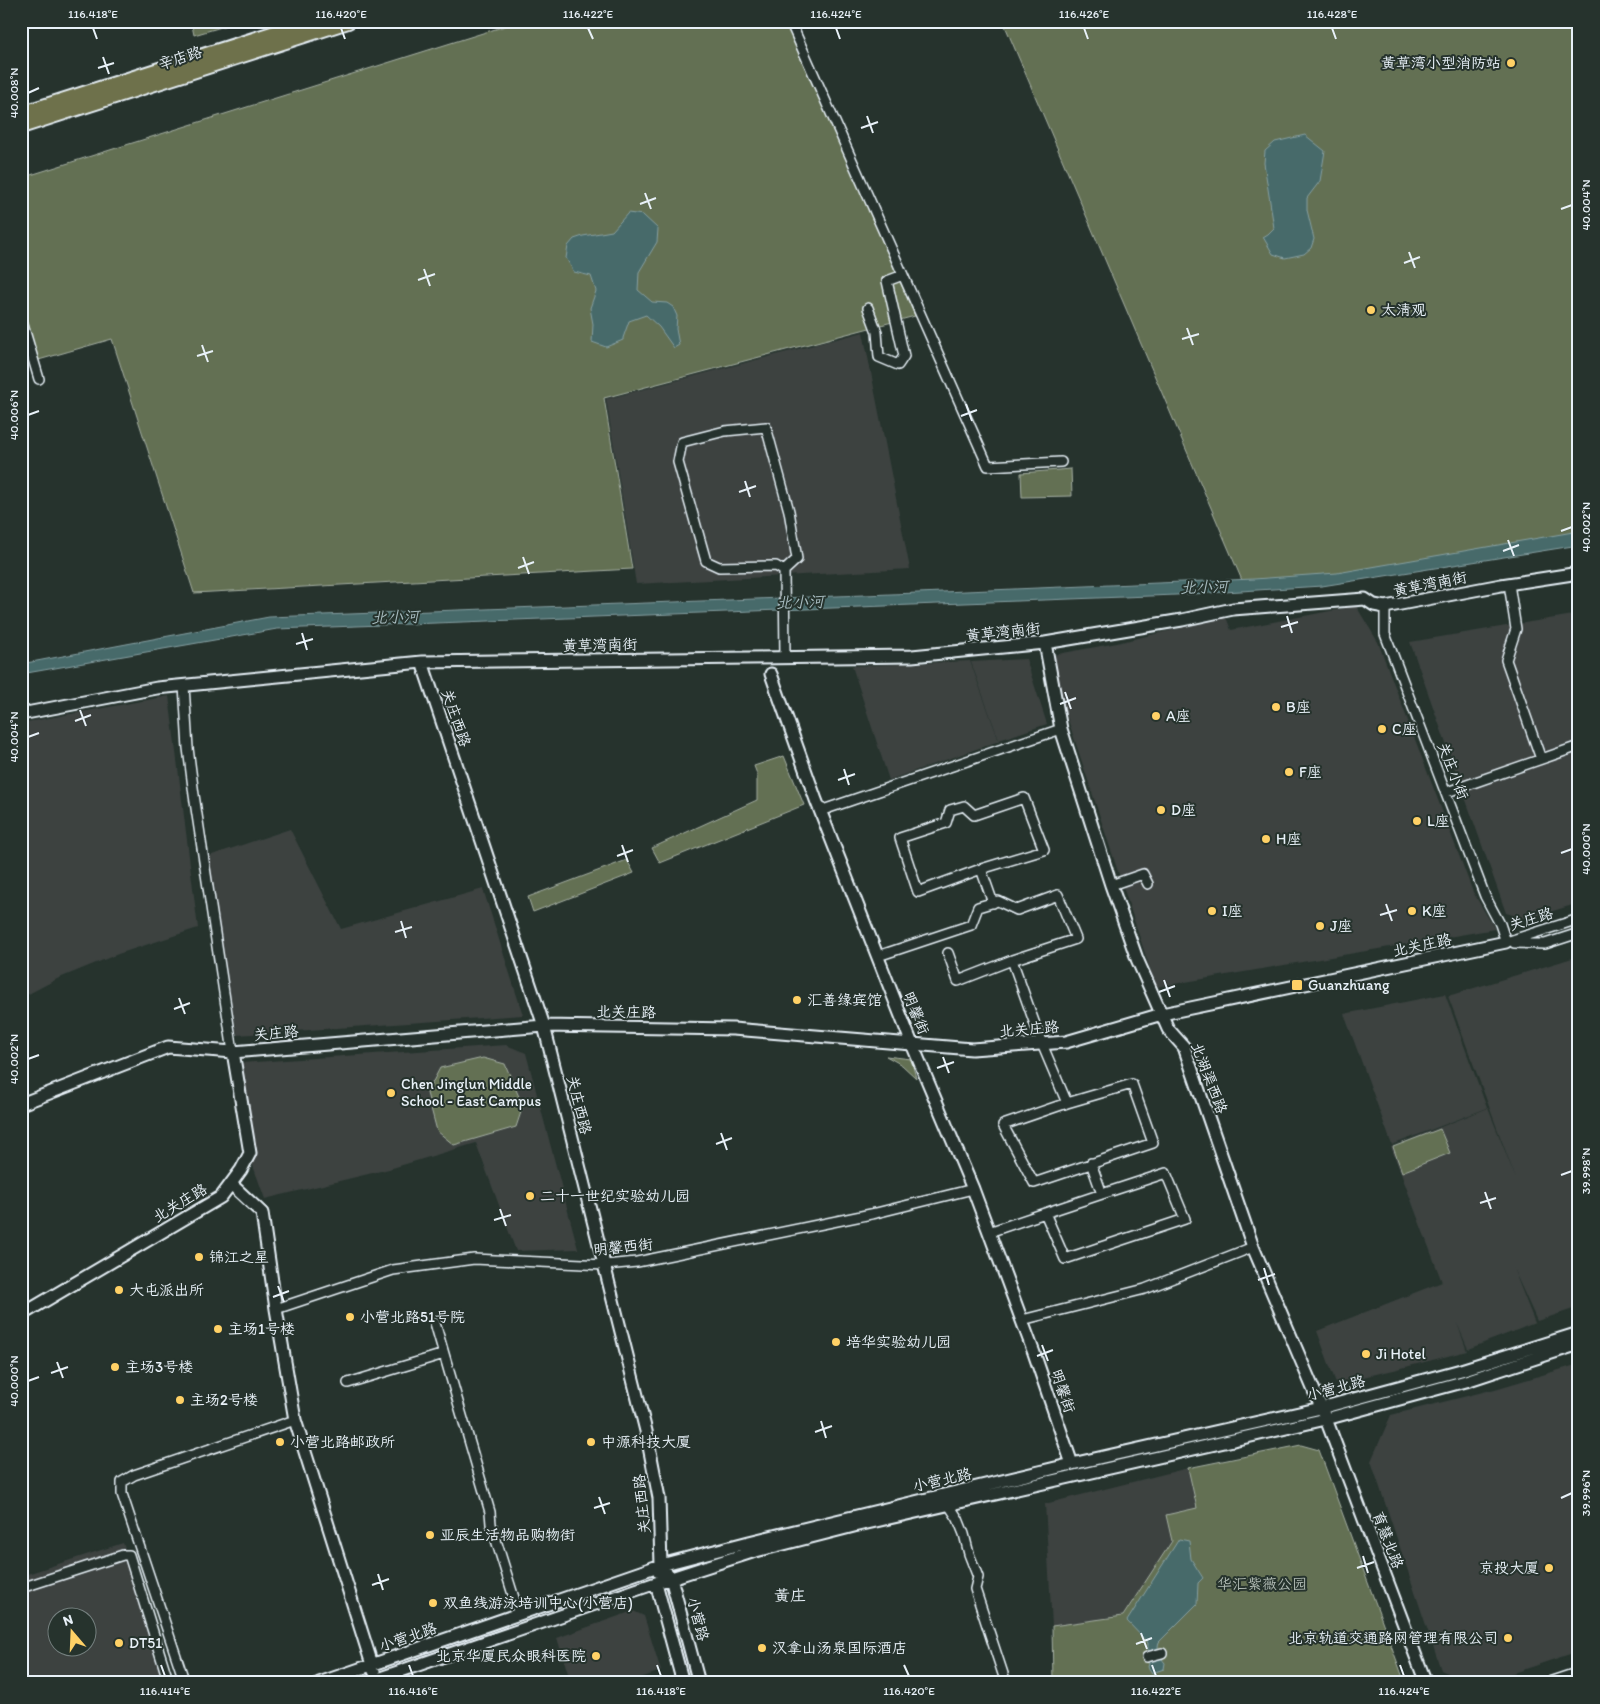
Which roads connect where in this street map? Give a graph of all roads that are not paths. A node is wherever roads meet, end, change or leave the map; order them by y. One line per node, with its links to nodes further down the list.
1 (313, 21): 4 (main road, 辛店路)
2 (348, 21): 5 (main road, 辛店路)
3 (790, 21): 6 (street)
4 (21, 114)
5 (21, 126)
6 (903, 275): 7 (street); 10 (street)
7 (868, 308)
8 (21, 318): 9 (street)
9 (39, 379)
10 (1061, 462)
11 (784, 571): 11 (street); 16 (street)
12 (1579, 573): 13 (street, 黄草湾南街)
13 (1509, 584): 14 (street, 黄草湾南街); 23 (street)
14 (1385, 607): 15 (street, 黄草湾南街); 24 (street, 关庄小街)
15 (1045, 643): 16 (street, 黄草湾南街); 21 (street, 北湖渠西路)
16 (785, 657): 17 (street, 黄草湾南街)
17 (422, 662): 19 (street, 黄草湾南街); 37 (street, 关庄西路)
18 (771, 674): 25 (street, 明馨街)
19 (184, 686): 20 (street, 黄草湾南街); 40 (street)
20 (21, 714)
21 (1061, 729): 25 (street); 27 (street, 北湖渠西路)
22 (1579, 746): 23 (street)
23 (1541, 759): 24 (street)
24 (1447, 792): 32 (street, 关庄小街)
25 (820, 811): 34 (street, 明馨街)
26 (982, 869): 26 (street); 29 (street)
27 (1111, 884): 28 (street); 36 (street, 北湖渠西路)
28 (1148, 884)
29 (993, 903): 34 (street); 35 (street)
30 (1579, 920): 32 (street, 关庄路)
31 (1579, 933): 32 (street, 关庄路)
32 (1506, 942): 36 (street, 北关庄路)
33 (948, 953): 35 (street)
34 (878, 956): 38 (street, 明馨街)
35 (1012, 960): 39 (street)
36 (1162, 1014): 39 (street, 北关庄路); 49 (street, 北湖渠西路)
37 (544, 1026): 38 (street, 北关庄路); 40 (street, 关庄路); 50 (street, 关庄西路)
38 (912, 1044): 39 (street, 北关庄路); 45 (street, 明馨街)
39 (1042, 1044): 41 (street)
40 (233, 1052): 42 (street, 关庄路); 44 (street, 北关庄路)
41 (1067, 1103): 43 (street); 43 (street)
42 (21, 1104)
43 (1091, 1163): 46 (street)
44 (231, 1184): 51 (street); 52 (street, 北关庄路)
45 (973, 1189): 48 (street, 明馨街); 50 (street, 明馨西街)
46 (1102, 1194): 47 (street); 47 (street)
47 (1045, 1213): 48 (street)
48 (989, 1232): 53 (street, 明馨街)
49 (1253, 1247): 53 (street); 59 (street, 北湖渠西路)
50 (605, 1265): 51 (street, 明馨西街); 63 (street, 关庄西路)
51 (276, 1309): 60 (street)
52 (21, 1315)
53 (1022, 1320): 61 (street, 明馨街)
54 (435, 1323): 57 (street)
55 (1579, 1332): 59 (street, 小营北路)
56 (1579, 1344): 59 (street, 小营北路)
57 (444, 1354): 58 (street); 67 (street)
58 (348, 1383)
59 (1323, 1414): 61 (street, 小营北路); 62 (street, 小营北路); 79 (street, 育慧北路)
60 (295, 1420): 70 (street); 74 (street)
61 (1072, 1464): 63 (street, 小营北路)
62 (949, 1505): 64 (street, 小营北路); 78 (street)
63 (661, 1565): 64 (street, 小营路); 65 (street, 关庄西路); 67 (street, 小营北路)
64 (671, 1578): 65 (street, 小营北路); 77 (street, 小营路)
65 (656, 1583): 72 (street, 小营北路); 76 (street, 小营路)
66 (21, 1588): 73 (street)
67 (519, 1614): 70 (street, 小营北路)
68 (1162, 1652): 69 (street)
69 (1147, 1657)
70 (371, 1665): 72 (street); 75 (street, 小营北路)
71 (1579, 1672): 80 (street)
72 (374, 1682)
73 (169, 1683)
74 (185, 1683)
75 (319, 1683)
76 (683, 1683)
77 (700, 1683)
78 (1006, 1683)
79 (1426, 1683)
80 (1546, 1683)

